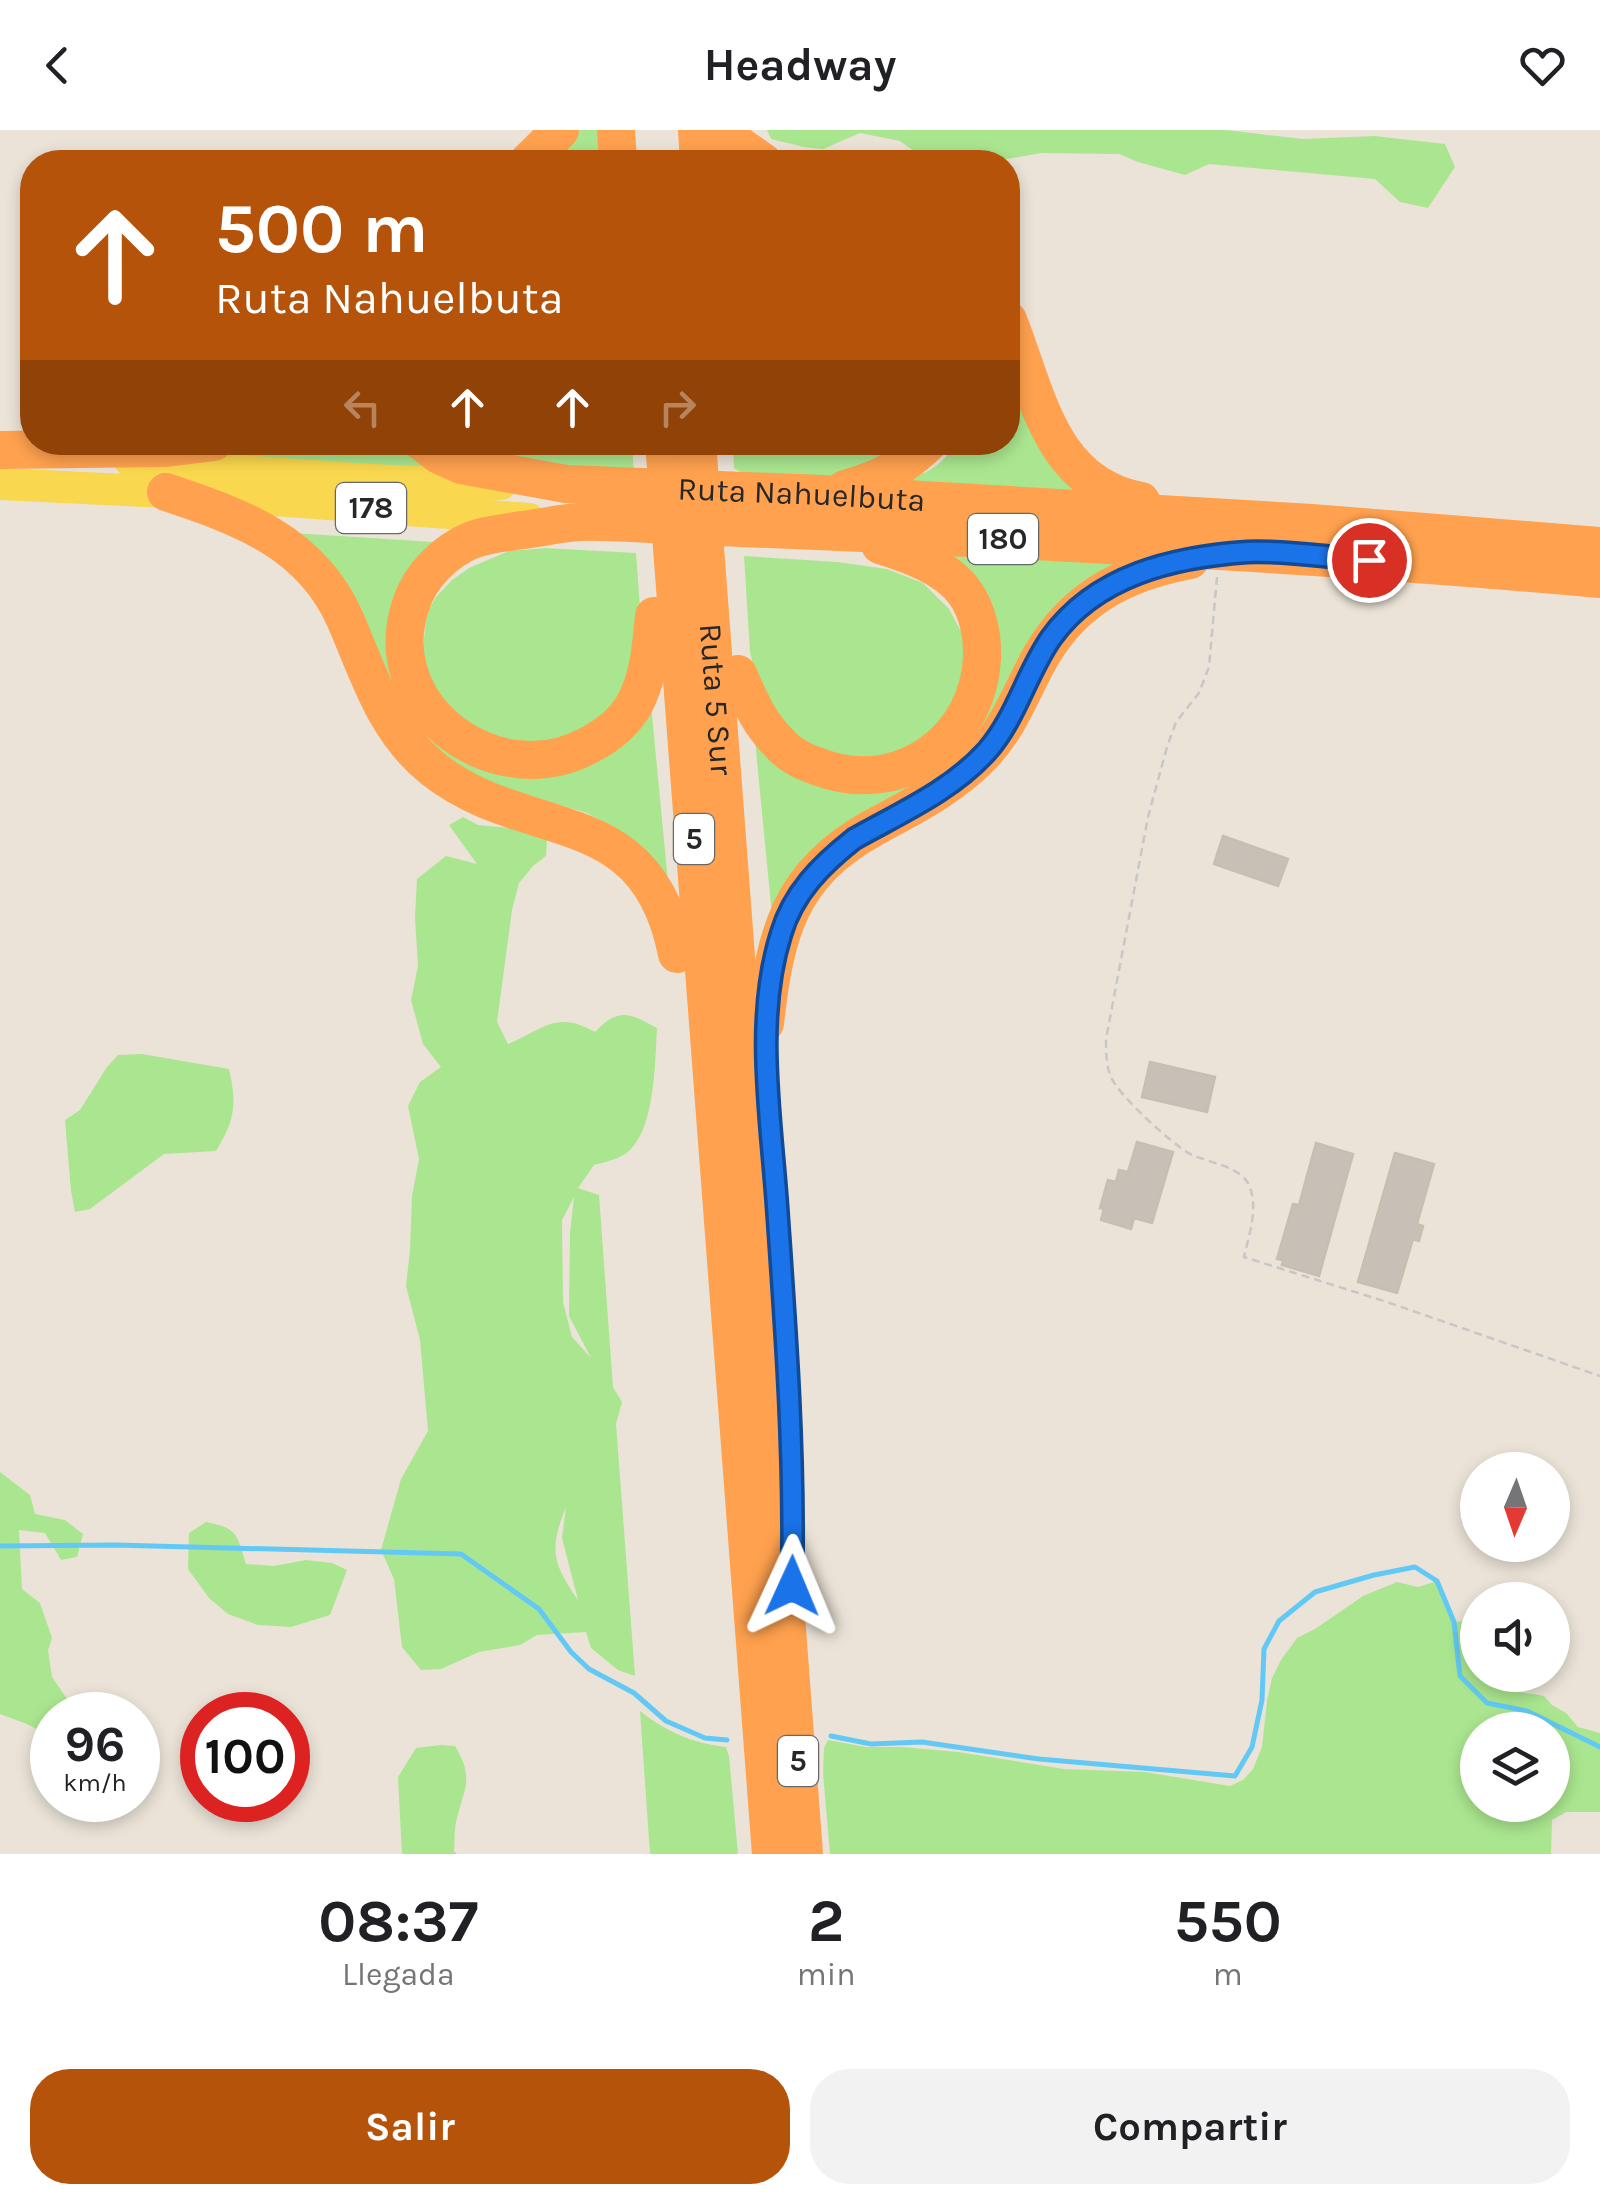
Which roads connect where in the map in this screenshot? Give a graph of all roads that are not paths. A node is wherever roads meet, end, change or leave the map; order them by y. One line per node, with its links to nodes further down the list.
1 (560, 130): 3 (highway)
2 (724, 130): 4 (highway)
3 (540, 150)
4 (746, 150)
5 (1020, 356): 20 (highway)
6 (56, 455): 14 (main road, Ruta Nahuelbuta / 178)
7 (439, 455): 14 (highway)
8 (643, 455): 25 (highway)
9 (665, 455): 29 (highway, Ruta 5 Sur / 5)
10 (698, 455): 30 (highway, Ruta 5 Sur / 5)
11 (722, 455): 26 (highway)
12 (915, 455): 16 (highway)
13 (0, 484): 15 (main road, 178)
14 (566, 484): 17 (highway, Ruta Nahuelbuta / 178)
15 (166, 492): 19 (main road, Ruta Nahuelbuta / 178); 27 (highway)
16 (823, 494): 18 (highway, Ruta Nahuelbuta / 180); 20 (highway, Ruta Nahuelbuta / 180)
17 (618, 505): 18 (highway, Ruta Nahuelbuta); 19 (highway, Ruta Nahuelbuta / 178)
18 (758, 510): 21 (highway, Ruta Nahuelbuta / 180)
19 (577, 522): 25 (highway)
20 (1312, 523): 22 (highway, Ruta Nahuelbuta / 180)
21 (844, 534): 23 (highway, Ruta Nahuelbuta / 180); 26 (highway)
22 (1600, 546)
23 (1235, 554): 24 (highway, Ruta Nahuelbuta / 180); 28 (highway)
24 (1600, 579)
25 (654, 616): 27 (highway)
26 (738, 674): 28 (highway)
27 (677, 954): 29 (highway)
28 (765, 1023): 30 (highway)
29 (724, 1235): 31 (highway, Ruta 5 Sur / 5)
30 (790, 1668): 32 (highway, Ruta 5 Sur / 5)
31 (770, 1854)
32 (804, 1854)

